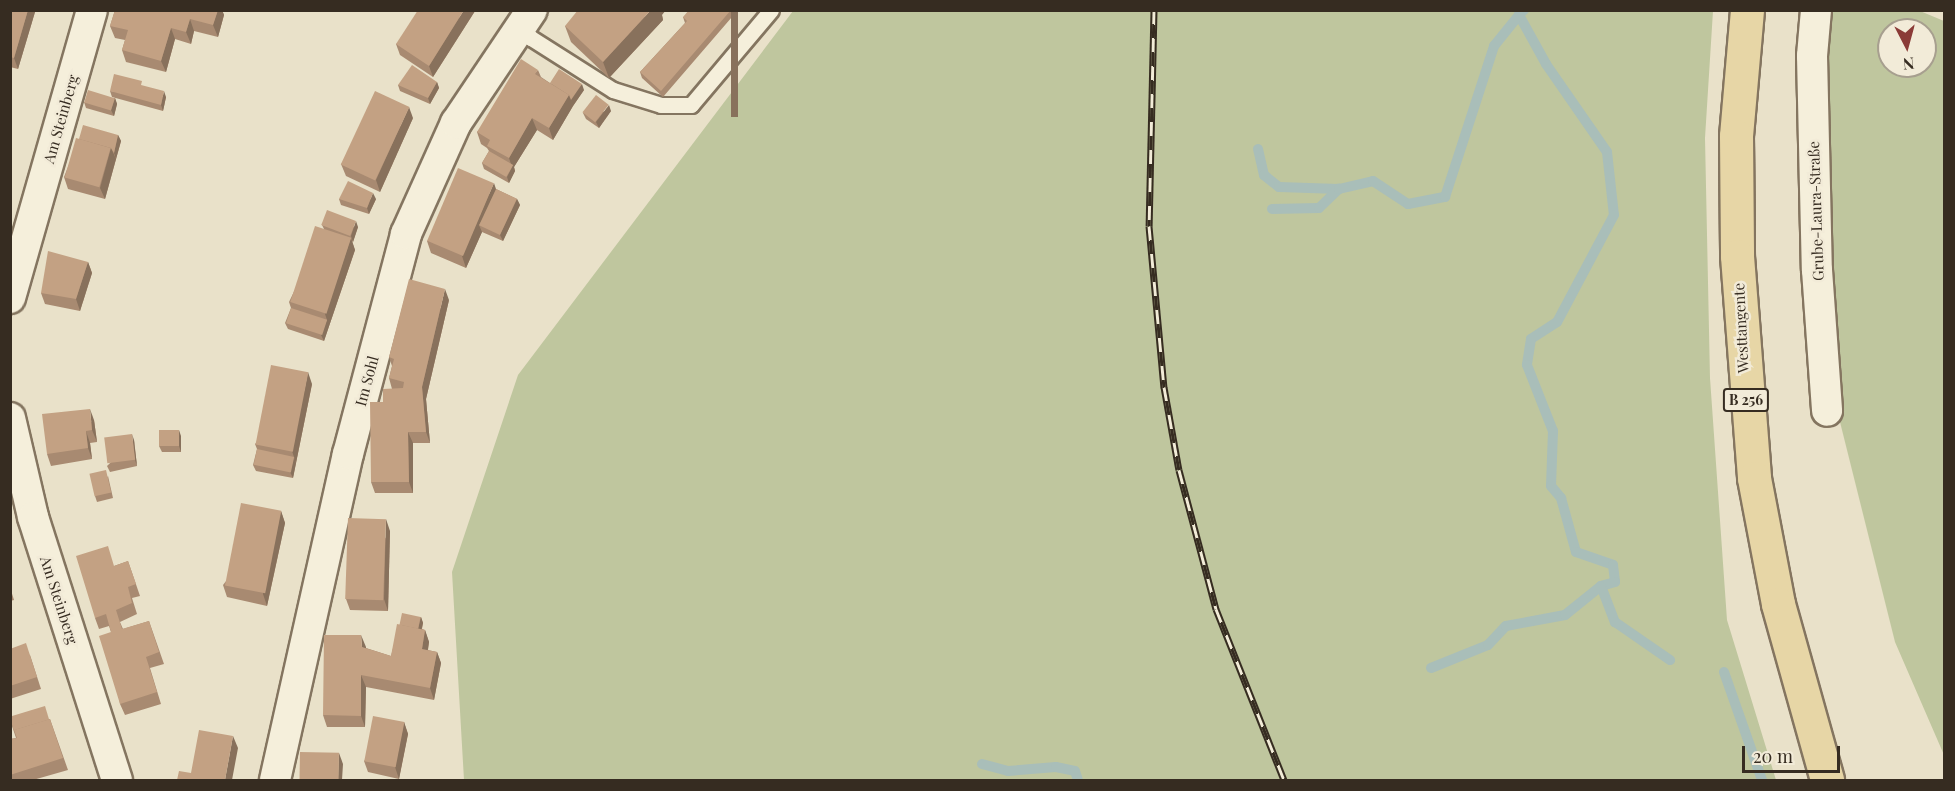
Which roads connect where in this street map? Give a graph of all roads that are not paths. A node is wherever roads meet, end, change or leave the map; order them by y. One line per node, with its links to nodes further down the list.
1 (92, 10): 6 (street, Am Steinberg)
2 (771, 10): 5 (lane)
3 (1747, 10): 11 (main road, Westtangente / B 256)
4 (1816, 10): 7 (street, Grube-Laura-Straße)
5 (526, 19): 10 (street, Im Sohl)
6 (10, 298)
7 (1827, 411)
8 (10, 418): 9 (street, Am Steinberg)
9 (117, 780)
10 (275, 780)
11 (1827, 780)

